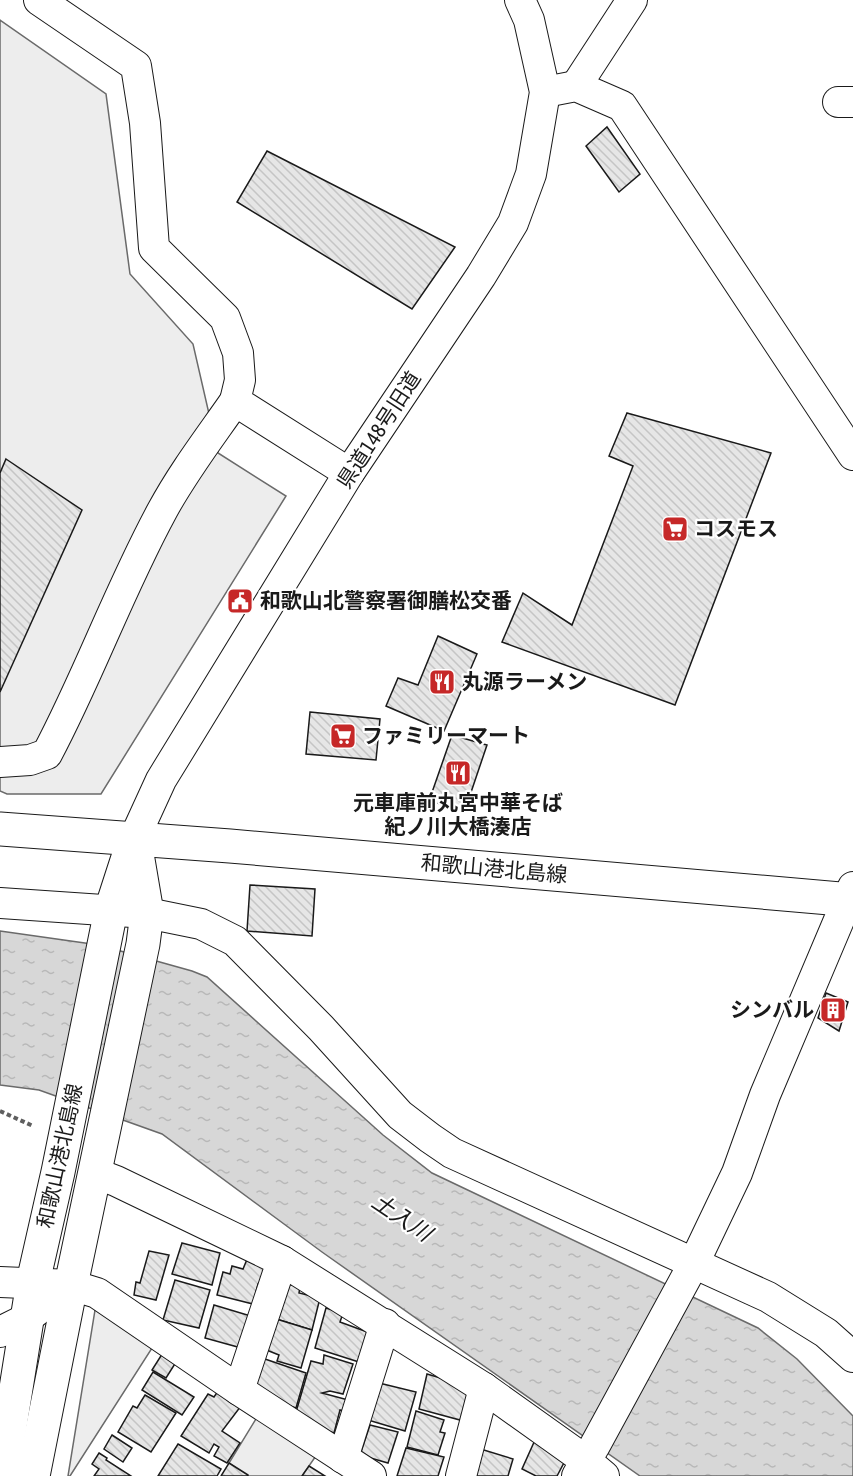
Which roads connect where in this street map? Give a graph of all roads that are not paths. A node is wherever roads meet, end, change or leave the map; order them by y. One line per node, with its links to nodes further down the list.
1 (39, 0): 4 (street)
2 (520, 0): 6 (street, 県道148号旧道)
3 (632, 0): 5 (street)
4 (73, 10): 7 (street)
5 (576, 86): 6 (street); 8 (street)
6 (545, 92): 9 (street, 県道148号旧道)
7 (235, 401): 9 (street); 10 (street)
8 (853, 455)
9 (349, 474): 12 (street, 県道148号旧道)
10 (0, 762)
11 (0, 829): 12 (main road)
12 (134, 839): 13 (main road, 和歌山港北島線); 15 (main road, 和歌山港北島線); 16 (main road, 和歌山港北島線)
13 (851, 896): 19 (street)
14 (0, 903): 15 (street)
15 (109, 922): 16 (street); 21 (main road, 和歌山港北島線)
16 (145, 928): 17 (main road, 和歌山港北島線); 19 (street)
17 (95, 1173): 18 (street); 22 (main road, 和歌山港北島線)
18 (282, 1261): 23 (street); 27 (street)
19 (690, 1271): 25 (street); 29 (street)
20 (0, 1282): 21 (street)
21 (33, 1282): 22 (street); 24 (main road, 和歌山港北島線)
22 (71, 1285): 24 (street); 27 (street); 31 (main road, 和歌山港北島線)
23 (385, 1324): 26 (street); 28 (street)
24 (13, 1325): 30 (main road, 和歌山港北島線)
25 (853, 1357)
26 (484, 1388): 29 (street); 33 (street)
27 (239, 1390): 28 (street)
28 (343, 1458): 32 (street)
29 (590, 1465)
30 (2, 1476)
31 (33, 1476)
32 (371, 1476)
33 (461, 1476)

